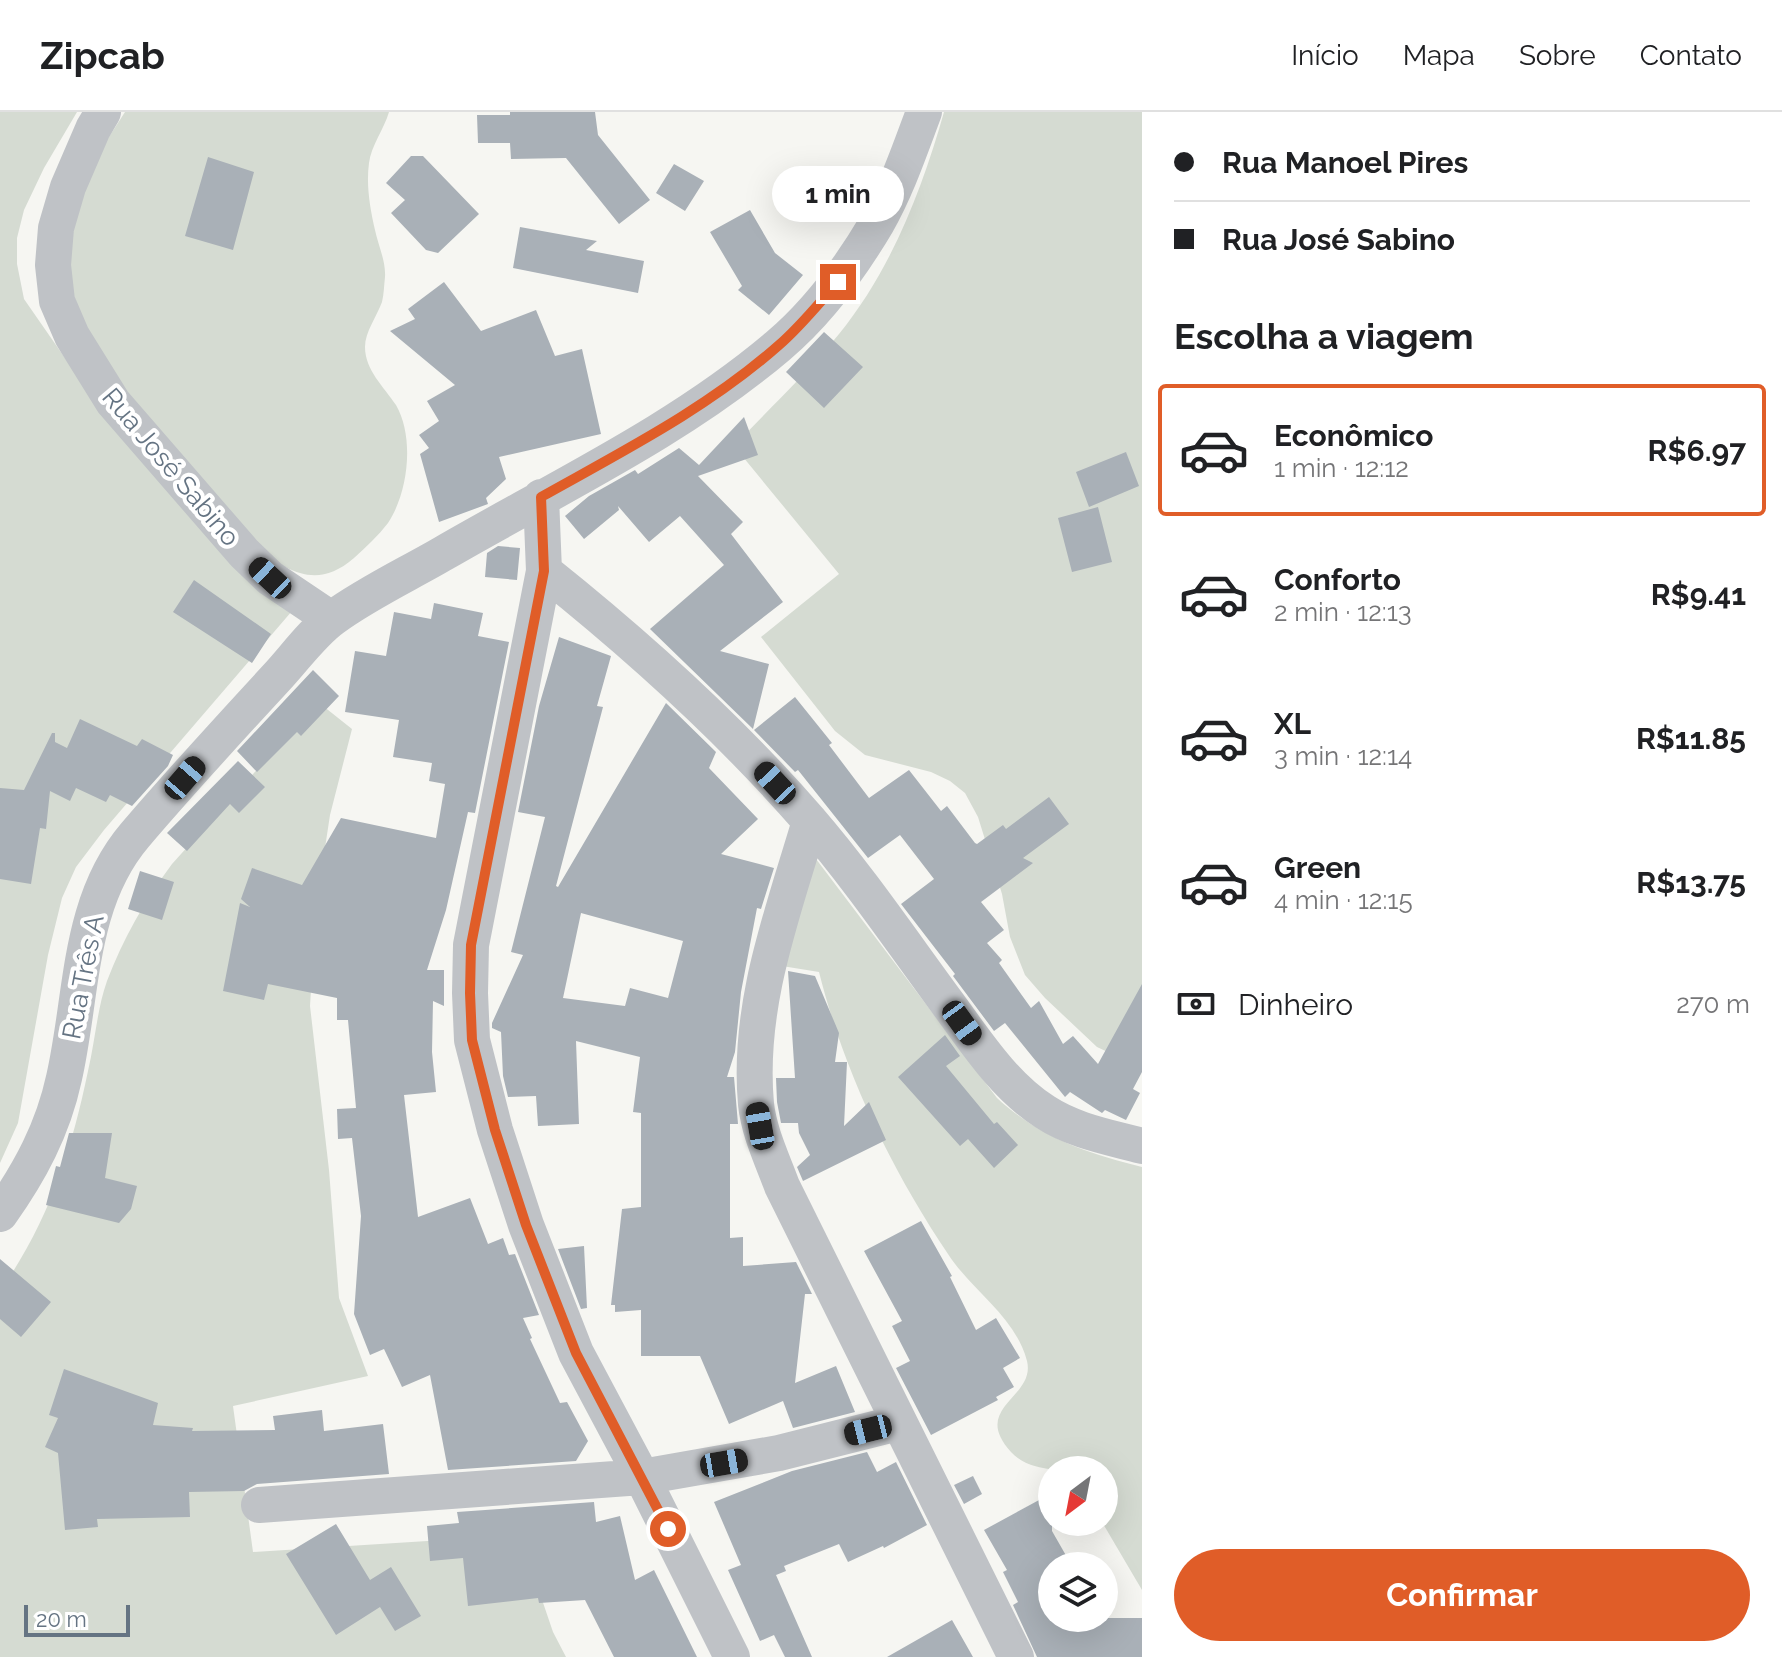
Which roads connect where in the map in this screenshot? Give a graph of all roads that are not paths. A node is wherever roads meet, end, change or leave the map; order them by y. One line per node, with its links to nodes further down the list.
1 (103, 112): 5 (street, Rua José Sabino)
2 (924, 112): 3 (street)
3 (541, 497): 4 (street); 5 (street)
4 (544, 571): 6 (street); 10 (street)
5 (331, 619): 8 (street, Rua Três A)
6 (810, 821): 7 (street); 9 (street)
7 (1142, 1146)
8 (0, 1214)
9 (898, 1423): 10 (street); 13 (street)
10 (642, 1477): 11 (street); 12 (street)
11 (259, 1505)
12 (732, 1657)
13 (1016, 1657)

